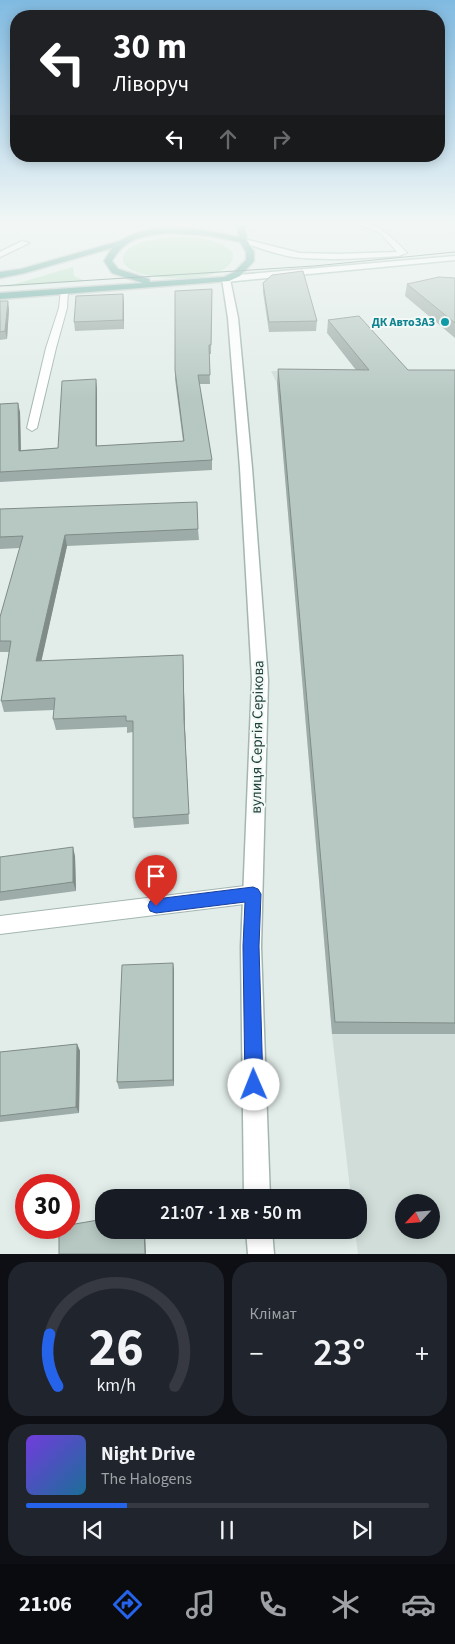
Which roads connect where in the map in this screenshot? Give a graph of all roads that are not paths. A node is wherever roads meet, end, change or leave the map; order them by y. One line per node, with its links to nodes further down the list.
1 (144, 281): 4 (main road)
2 (204, 281): 4 (main road)
3 (226, 281): 8 (street, вулиця Сергія Серікова)
4 (154, 284): 5 (main road)
5 (64, 291): 6 (main road); 7 (lane)
6 (0, 296)
7 (32, 428)
8 (253, 894): 9 (lane); 10 (street, вулиця Сергія Серікова)
9 (0, 925)
10 (257, 1189)
11 (260, 1239): 12 (street)
12 (261, 1254)

